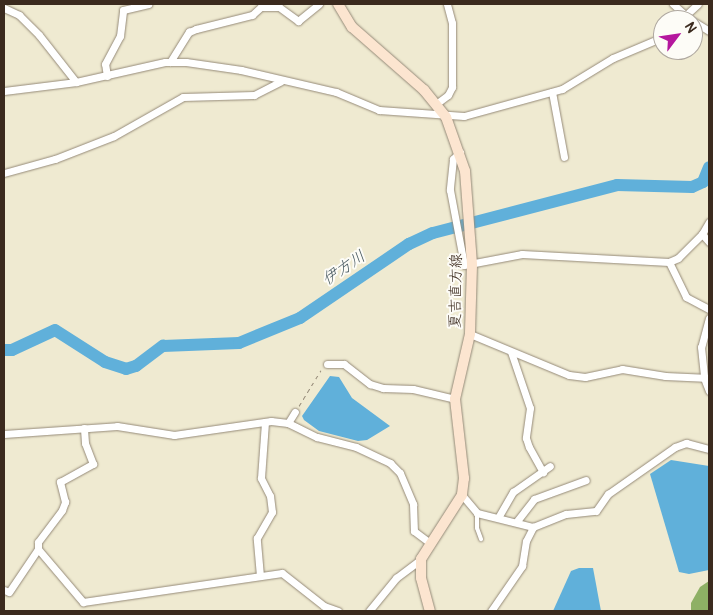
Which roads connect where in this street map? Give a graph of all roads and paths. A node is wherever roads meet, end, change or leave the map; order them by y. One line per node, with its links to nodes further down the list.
1 (148, 4): 8 (street)
2 (318, 4): 7 (street)
3 (338, 4): 13 (main road, 夏吉直方線)
4 (447, 4): 13 (street)
5 (4, 8): 10 (street)
6 (653, 41): 12 (street)
7 (170, 62): 8 (street); 9 (street)
8 (107, 76): 10 (street)
9 (281, 81): 14 (street); 17 (street)
10 (76, 82): 11 (street)
11 (4, 91)
12 (552, 92): 14 (street); 16 (street)
13 (436, 104): 14 (main road, 夏吉直方線)
14 (446, 117): 15 (main road, 夏吉直方線)
15 (460, 152): 22 (main road, 夏吉直方線); 22 (street)
16 (564, 157)
17 (4, 173)
18 (709, 222): 19 (street)
19 (702, 234): 20 (street); 21 (street)
20 (709, 242)
21 (669, 262): 22 (street); 23 (street)
22 (472, 265): 25 (main road, 夏吉直方線)
23 (709, 310)
24 (709, 318): 28 (street)
25 (470, 334): 26 (street); 30 (main road, 夏吉直方線)
26 (511, 352): 28 (street); 38 (street)
27 (327, 364): 30 (street); 31 (path)
28 (707, 378): 29 (street)
29 (709, 391)
30 (455, 399): 40 (main road, 夏吉直方線)
31 (295, 412): 33 (street)
32 (265, 422): 33 (street); 34 (street); 49 (street)
33 (288, 423): 46 (street)
34 (84, 428): 35 (street); 47 (street)
35 (4, 434)
36 (709, 449): 44 (street)
37 (550, 466): 38 (street)
38 (543, 472): 42 (street)
39 (586, 480): 43 (street)
40 (462, 494): 41 (street); 46 (main road)
41 (477, 513): 42 (street); 45 (lane)
42 (500, 516): 43 (street)
43 (517, 521): 44 (street)
44 (533, 527): 54 (street)
45 (481, 539)
46 (430, 544): 48 (main road)
47 (38, 549): 49 (street); 50 (street)
48 (421, 559): 52 (street); 53 (main road)
49 (260, 576): 51 (street)
50 (4, 590)
51 (338, 611)
52 (369, 611)
53 (431, 611)
54 (491, 611)

